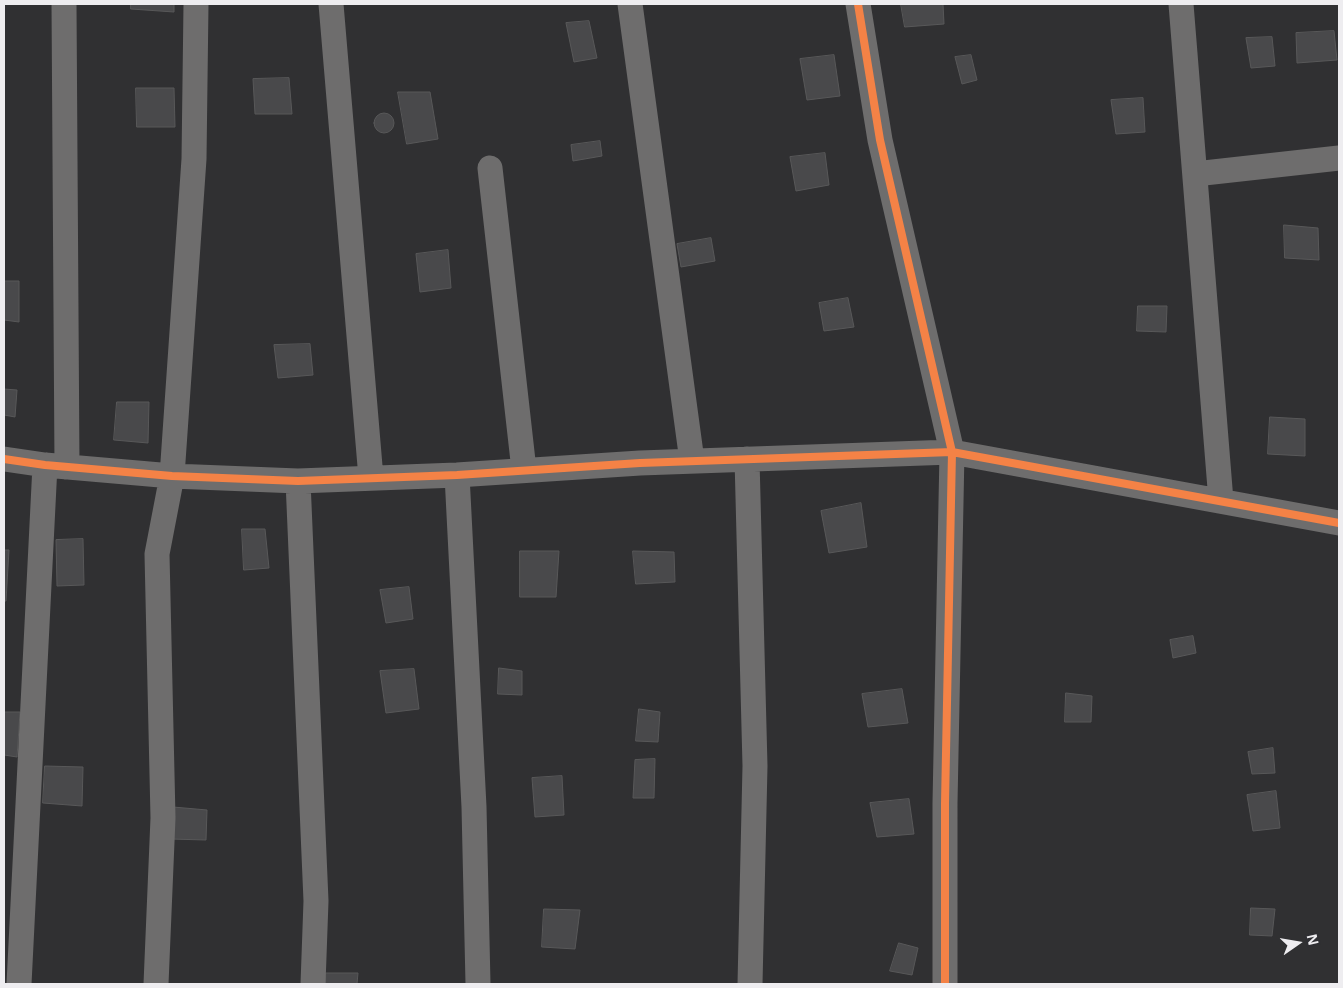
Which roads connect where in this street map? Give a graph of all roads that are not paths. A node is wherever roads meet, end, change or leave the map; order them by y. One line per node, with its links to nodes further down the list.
1 (64, 4): 14 (street)
2 (196, 4): 17 (street)
3 (331, 4): 18 (street)
4 (630, 4): 13 (street)
5 (858, 4): 10 (street)
6 (1181, 4): 9 (street)
7 (1339, 158): 9 (street)
8 (490, 168): 15 (street)
9 (1195, 174): 20 (street)
10 (952, 452): 12 (street); 20 (street); 27 (street)
11 (4, 459): 14 (street)
12 (747, 459): 13 (street); 26 (street)
13 (692, 461): 15 (street)
14 (56, 466): 17 (street); 22 (street)
15 (524, 470): 16 (street)
16 (457, 475): 18 (street); 25 (street)
17 (172, 476): 19 (street); 23 (street)
18 (371, 478): 19 (street)
19 (298, 480): 24 (street)
20 (1221, 501): 21 (street)
21 (1339, 522)
22 (19, 984)
23 (156, 984)
24 (313, 984)
25 (478, 984)
26 (750, 984)
27 (945, 984)

